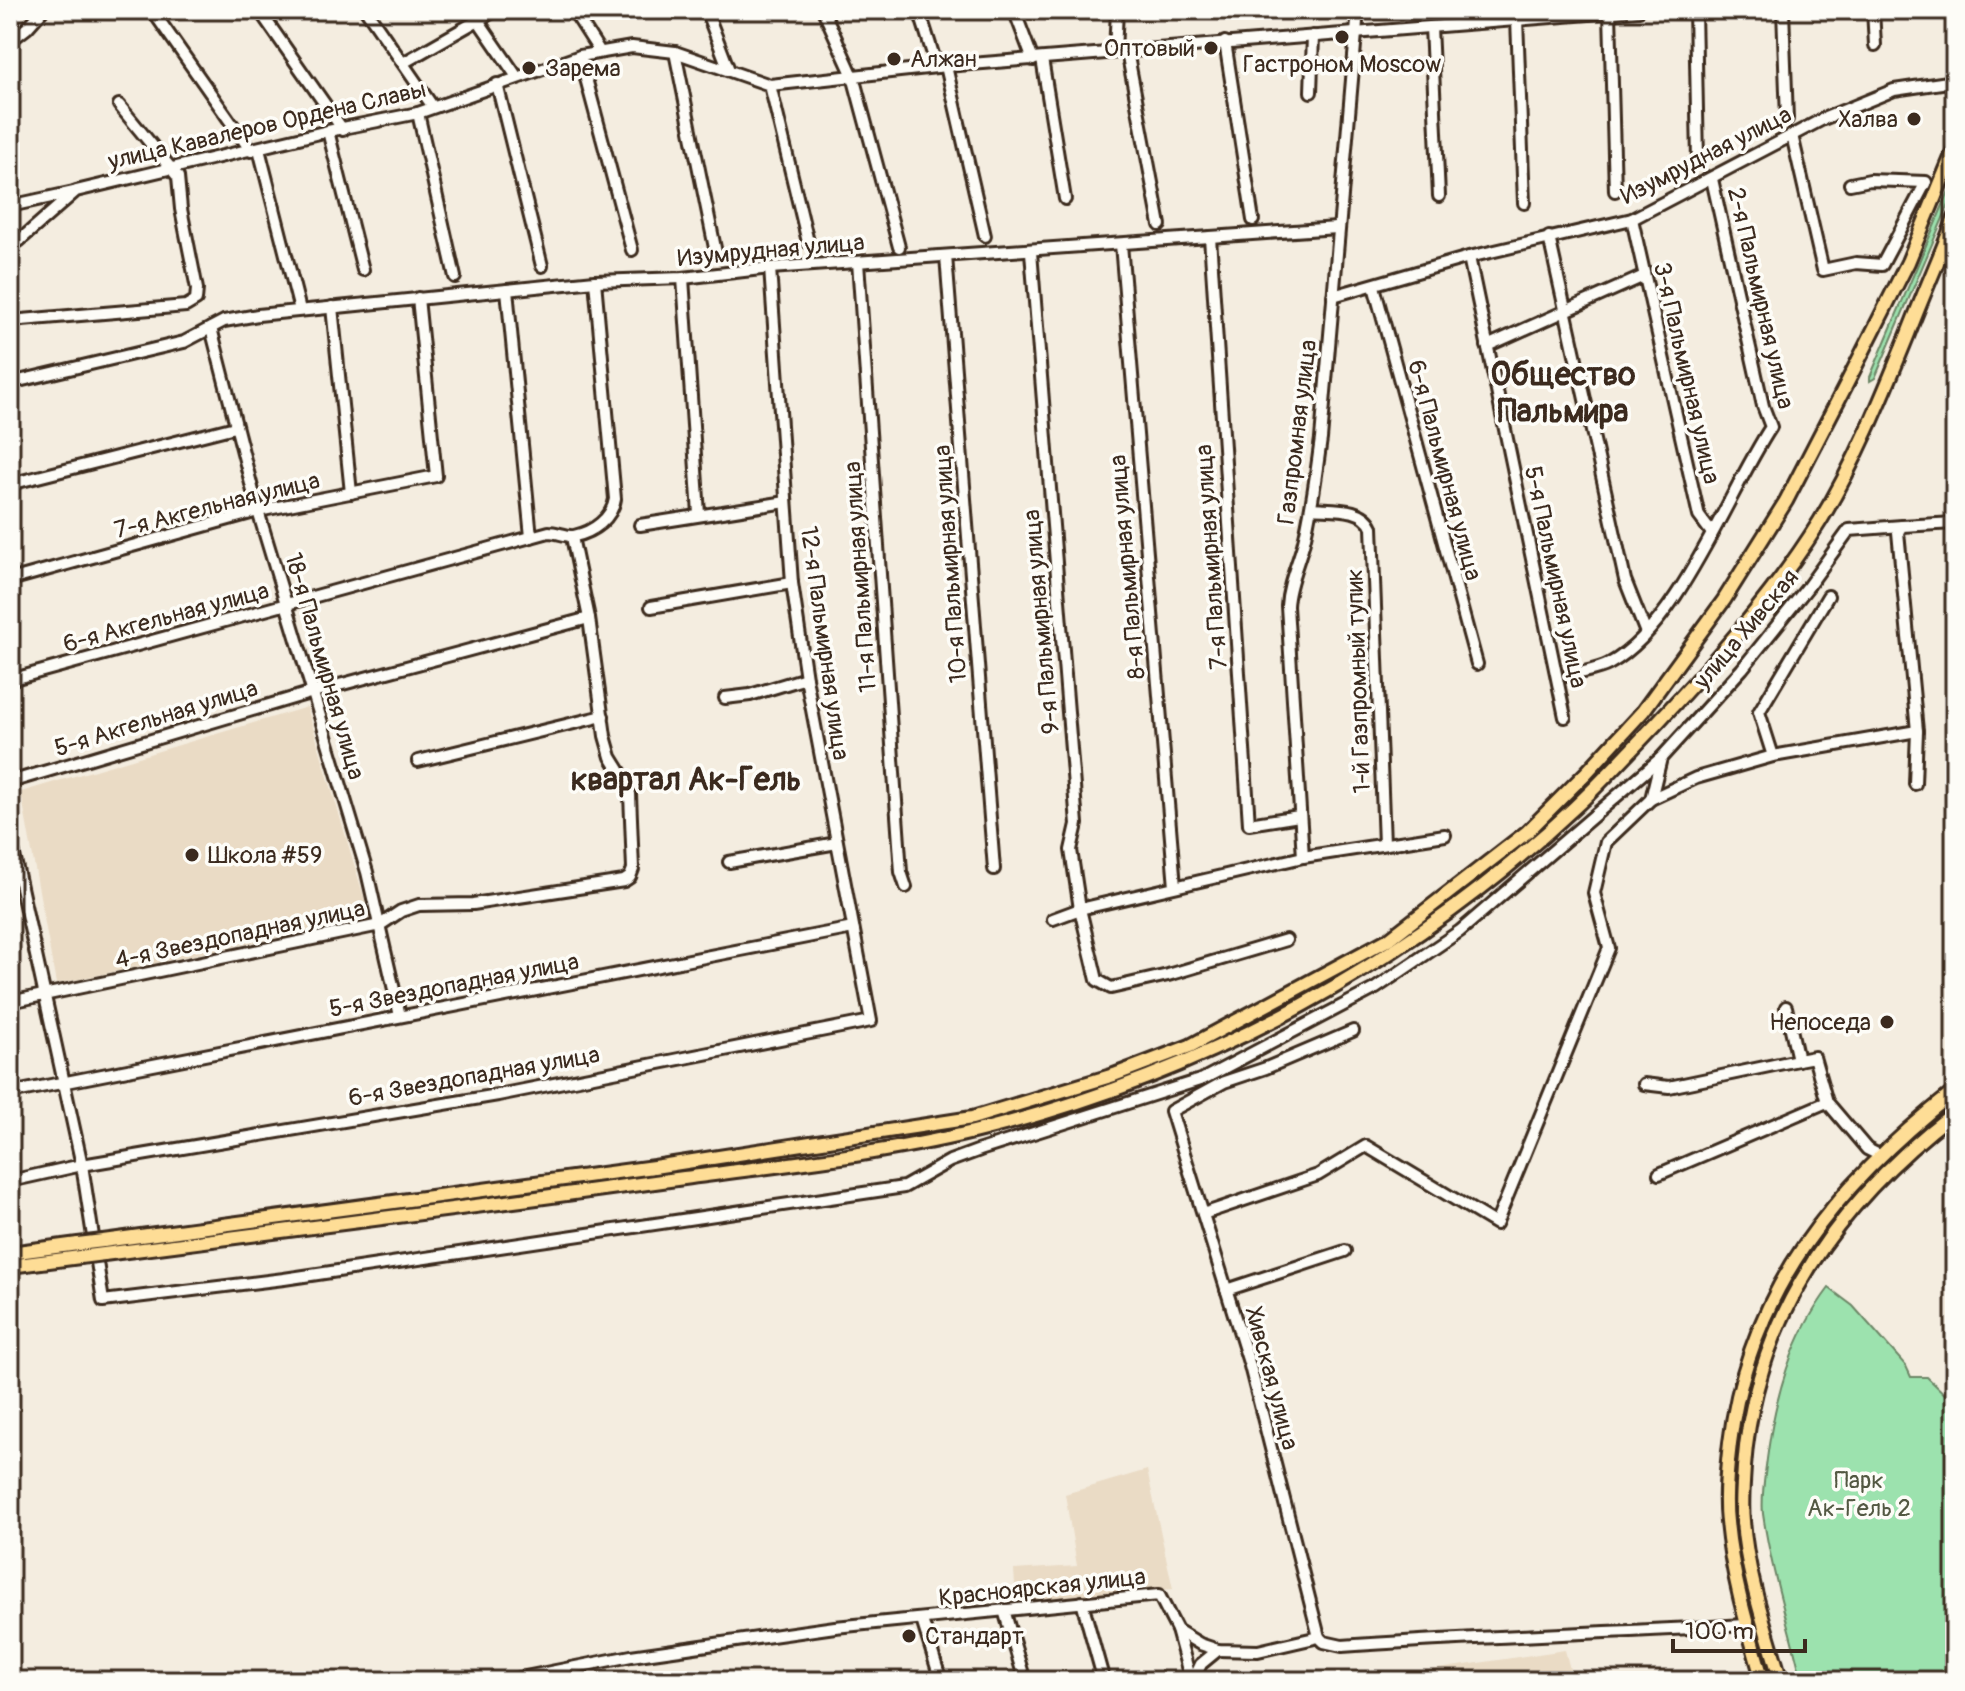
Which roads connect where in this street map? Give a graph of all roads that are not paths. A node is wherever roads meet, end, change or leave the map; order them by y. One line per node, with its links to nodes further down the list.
1 (43, 10): 23 (street)
2 (152, 10): 48 (street)
3 (259, 10): 44 (street)
4 (366, 10): 31 (street)
5 (496, 10): 18 (street)
6 (573, 10): 26 (street)
7 (706, 10): 33 (street)
8 (823, 10): 34 (street)
9 (919, 10): 32 (street)
10 (1014, 10): 30 (street)
11 (1117, 10): 28 (street)
12 (1358, 10): 21 (street, Газпромная улица)
13 (1639, 10): 17 (street, улица Кавалеров Ордена Славы)
14 (1695, 10): 49 (street)
15 (1783, 10): 43 (street)
16 (1873, 10): 25 (street)
17 (1610, 13): 19 (street, улица Кавалеров Ордена Славы); 54 (street)
18 (474, 15): 31 (street); 35 (street)
19 (1517, 19): 20 (street, улица Кавалеров Ордена Славы); 57 (street)
20 (1431, 27): 21 (street, улица Кавалеров Ордена Славы); 55 (street)
21 (1355, 31): 22 (street, улица Кавалеров Ордена Славы); 63 (street, Газпромная улица)
22 (1313, 36): 24 (street, улица Кавалеров Ордена Славы); 39 (street)
23 (10, 41)
24 (1225, 42): 28 (street, улица Кавалеров Ордена Славы); 61 (street)
25 (1875, 45)
26 (600, 52): 27 (street, улица Кавалеров Ордена Славы); 29 (street, улица Кавалеров Ордена Славы)
27 (675, 52): 33 (street, улица Кавалеров Ордена Славы); 74 (street)
28 (1121, 52): 30 (street, улица Кавалеров Ордена Славы); 62 (street)
29 (580, 56): 35 (street, улица Кавалеров Ордена Славы); 72 (street)
30 (1038, 60): 32 (street, улица Кавалеров Ордена Славы); 56 (street)
31 (403, 63): 41 (street)
32 (941, 66): 34 (street, улица Кавалеров Ордена Славы); 65 (street)
33 (729, 70): 38 (street, улица Кавалеров Ордена Славы)
34 (853, 76): 38 (street, улица Кавалеров Ордена Славы); 71 (street)
35 (517, 77): 37 (street, улица Кавалеров Ордена Славы)
36 (1955, 81): 46 (street, Изумрудная улица)
37 (497, 84): 41 (street, улица Кавалеров Ордена Славы); 78 (street)
38 (770, 85): 68 (street)
39 (1311, 92)
40 (119, 105): 50 (street)
41 (433, 107): 42 (street, улица Кавалеров Ордена Славы)
42 (418, 113): 44 (street, улица Кавалеров Ордена Славы); 82 (street)
43 (1787, 119)
44 (343, 130): 45 (street, улица Кавалеров Ордена Славы)
45 (328, 131): 48 (street, улица Кавалеров Ордена Славы); 80 (street)
46 (1792, 135): 51 (street, Изумрудная улица); 52 (street)
47 (1955, 148): 165 (main road)
48 (255, 150): 50 (street, улица Кавалеров Ордена Славы); 90 (street)
49 (1698, 161)
50 (171, 168): 53 (street, улица Кавалеров Ордена Славы); 92 (street)
51 (1712, 179): 60 (street, Изумрудная улица); 106 (street, 2-я Пальмирная улица)
52 (1850, 184)
53 (76, 191): 58 (street); 69 (street, улица Кавалеров Ордена Славы)
54 (1615, 191)
55 (1439, 196)
56 (1065, 199)
57 (1524, 203)
58 (10, 206)
59 (1955, 218): 64 (main road)
60 (1632, 219): 67 (street, Изумрудная улица); 81 (street, 3-я Пальмирная улица)
61 (1253, 220)
62 (1160, 225)
63 (1337, 228): 66 (street, Изумрудная улица); 87 (street, Газпромная улица)
64 (1952, 229): 165 (main road)
65 (985, 236)
66 (1210, 237): 70 (street, Изумрудная улица); 131 (street, 7-я Пальмирная улица)
67 (1549, 237): 76 (street, Изумрудная улица); 91 (street)
68 (808, 242)
69 (10, 243)
70 (1121, 244): 73 (street, Изумрудная улица); 140 (street, 8-я Пальмирная улица)
71 (899, 247)
72 (632, 250)
73 (1031, 252): 75 (street, Изумрудная улица); 142 (street, 9-я Пальмирная улица)
74 (716, 253)
75 (946, 256): 77 (street, Изумрудная улица); 138 (street, 10-я Пальмирная улица)
76 (1469, 257): 85 (street, Изумрудная улица); 94 (street, 5-я Пальмирная улица)
77 (858, 262): 79 (street, Изумрудная улица); 141 (street, 11-я Пальмирная улица)
78 (542, 266)
79 (770, 268): 83 (street, Изумрудная улица); 99 (street, 12-я Пальмирная улица)
80 (363, 270)
81 (1644, 276): 91 (street); 106 (street, 3-я Пальмирная улица)
82 (455, 277)
83 (683, 278): 84 (street, Изумрудная улица); 102 (street)
84 (595, 281): 86 (street, Изумрудная улица); 108 (street)
85 (1374, 286): 87 (street, Изумрудная улица); 116 (street, 6-я Пальмирная улица)
86 (507, 290): 88 (street, Изумрудная улица); 107 (street)
87 (1333, 296): 100 (street, Газпромная улица)
88 (418, 298): 89 (street, Изумрудная улица); 98 (street, 7-я Акгельная улица)
89 (332, 307): 90 (street, Изумрудная улица); 98 (street)
90 (300, 310): 93 (street, Изумрудная улица)
91 (1566, 312): 94 (street); 115 (street)
92 (10, 321)
93 (211, 328): 95 (street, Изумрудная улица); 96 (street, 18-я Пальмирная улица)
94 (1487, 346): 123 (street, 5-я Пальмирная улица)
95 (10, 383)
96 (235, 427): 97 (street); 101 (street, 18-я Пальмирная улица)
97 (10, 484)
98 (351, 493): 101 (street, 7-я Акгельная улица)
99 (786, 502): 102 (street); 110 (street, 12-я Пальмирная улица)
100 (1311, 508): 131 (street, Газпромная улица); 135 (street, 1-й Газпромный тупик)
101 (258, 511): 109 (street, 7-я Акгельная улица); 112 (street, 18-я Пальмирная улица)
102 (699, 514): 104 (street)
103 (1955, 523): 105 (street, улица Хивская)
104 (640, 525)
105 (1900, 529): 124 (street); 126 (street, улица Хивская)
106 (1711, 532): 115 (street)
107 (531, 537): 108 (street, 6-я Акгельная улица); 112 (street, 6-я Акгельная улица)
108 (572, 537): 114 (street)
109 (10, 580)
110 (792, 583): 113 (street); 118 (street, 12-я Пальмирная улица)
111 (1828, 596): 125 (street)
112 (286, 605): 119 (street, 6-я Акгельная улица); 120 (street, 18-я Пальмирная улица)
113 (651, 607)
114 (589, 618): 120 (street, 5-я Акгельная улица); 122 (street)
115 (1646, 633): 117 (street)
116 (1477, 664)
117 (1568, 676)
118 (806, 678): 121 (street); 134 (street, 12-я Пальмирная улица)
119 (10, 680)
120 (313, 692): 128 (street, 5-я Акгельная улица); 144 (street, 18-я Пальмирная улица)
121 (725, 698)
122 (603, 716): 127 (street); 144 (street, 4-я Звездопадная улица)
123 (1565, 717)
124 (1917, 731): 125 (street); 129 (street)
125 (1773, 756): 130 (street)
126 (1661, 758): 130 (street, улица Хивская); 161 (street)
127 (418, 761)
128 (10, 782)
129 (1915, 784)
130 (1651, 799): 164 (street)
131 (1299, 816): 136 (street, Газпромная улица)
132 (1445, 835): 135 (street)
133 (10, 837): 139 (street)
134 (837, 843): 137 (street); 145 (street, 12-я Пальмирная улица)
135 (1384, 844): 136 (street)
136 (1303, 857): 140 (street)
137 (729, 862)
138 (994, 869)
139 (14, 874): 147 (street)
140 (1175, 886): 142 (street)
141 (906, 887)
142 (1080, 909): 143 (street); 146 (street, 9-я Пальмирная улица)
143 (1053, 919)
144 (380, 925): 147 (street, 4-я Звездопадная улица); 150 (street, 18-я Пальмирная улица)
145 (853, 928): 150 (street, 5-я Звездопадная улица); 151 (street, 12-я Пальмирная улица)
146 (1286, 940)
147 (44, 995): 148 (street, 4-я Звездопадная улица); 154 (street)
148 (10, 1002)
149 (1786, 1007): 153 (street)
150 (400, 1016): 154 (street, 5-я Звездопадная улица)
151 (871, 1021): 161 (street, 6-я Звездопадная улица)
152 (1353, 1031): 164 (street, Хивская улица)
153 (1798, 1060): 155 (street); 158 (street)
154 (63, 1082): 157 (street, 5-я Звездопадная улица); 161 (street)
155 (1644, 1084)
156 (1955, 1091): 160 (main road)
157 (10, 1093)
158 (1827, 1102): 160 (street); 162 (street)
159 (1955, 1112): 171 (main road)
160 (1879, 1155): 172 (main road)
161 (82, 1165): 163 (street, 6-я Звездопадная улица)
162 (1659, 1174)
163 (10, 1181)
164 (1203, 1214): 170 (street, Хивская улица)
165 (104, 1247): 166 (main road, bridge)
166 (79, 1251): 168 (main road); 169 (main road)
167 (1345, 1251): 170 (street)
168 (10, 1253)
169 (10, 1266)
170 (1226, 1290): 180 (street, Хивская улица)
171 (1742, 1518): 172 (main road); 173 (main road)
172 (1726, 1520): 174 (main road)
173 (1751, 1574): 174 (main road); 188 (main road)
174 (1737, 1578): 178 (main road)
175 (1082, 1602): 176 (street, Красноярская улица); 179 (street, Красноярская улица); 185 (street)
176 (1004, 1610): 177 (street, Красноярская улица); 184 (street)
177 (922, 1620): 182 (street, Красноярская улица); 183 (street)
178 (1747, 1625): 180 (street); 187 (main road)
179 (1177, 1630): 181 (street); 186 (street)
180 (1319, 1637): 181 (street)
181 (1218, 1650): 186 (street)
182 (505, 1681)
183 (941, 1681)
184 (1025, 1681)
185 (1104, 1681)
186 (1192, 1681)
187 (1763, 1681)
188 (1781, 1681)

